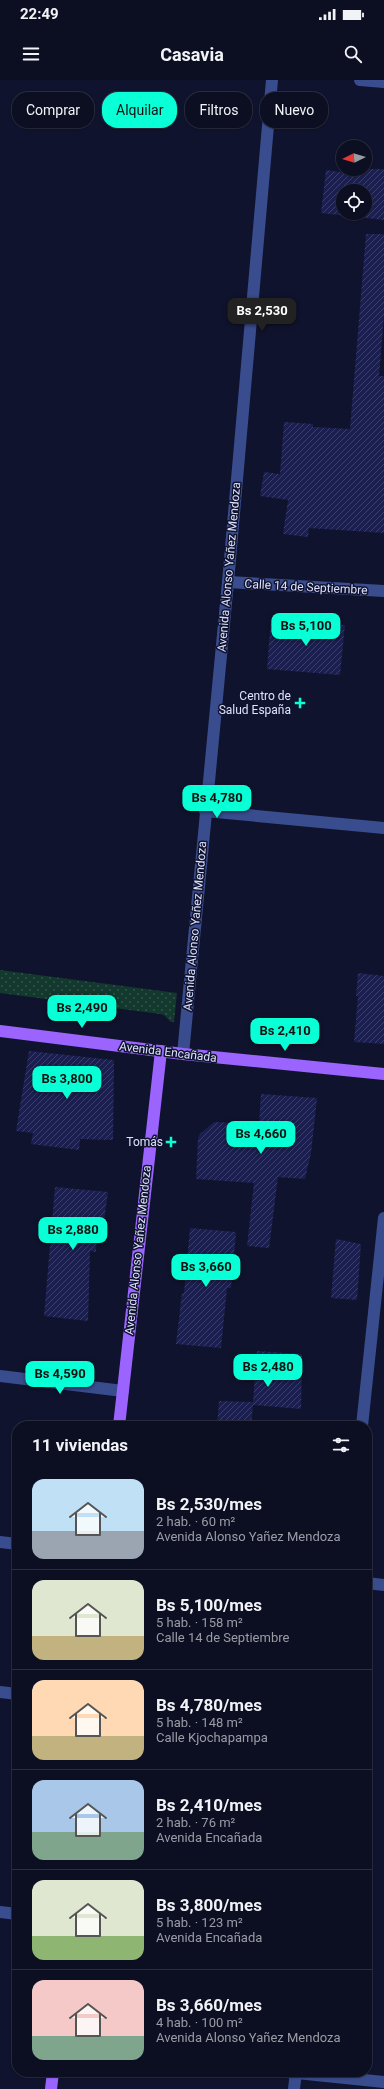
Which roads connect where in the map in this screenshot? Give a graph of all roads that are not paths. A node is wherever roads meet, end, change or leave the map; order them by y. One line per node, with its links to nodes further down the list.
1 (272, 80): 4 (street, Avenida Alonso Yañez Mendoza)
2 (360, 80): 3 (street)
3 (384, 82)
4 (228, 582): 5 (street, Calle 14 de Septiembre); 6 (street, Avenida Alonso Yañez Mendoza)
5 (384, 591)
6 (205, 811): 7 (street); 10 (street, Avenida Alonso Yañez Mendoza)
7 (384, 828)
8 (0, 1031): 9 (main road, Avenida Encañada)
9 (161, 1051): 10 (main road, Avenida Encañada); 14 (main road, Avenida Alonso Yañez Mendoza)
10 (183, 1054): 11 (main road, Avenida Encañada)
11 (384, 1074)
12 (384, 1218): 16 (street)
13 (0, 1376): 14 (street)
14 (123, 1391): 15 (main road, Avenida Alonso Yañez Mendoza)
15 (120, 1421)
16 (363, 1421)
17 (0, 1542): 18 (street)
18 (12, 1543)
19 (372, 1584): 20 (street)
20 (384, 1585)
21 (0, 1692): 22 (street)
22 (12, 1693)
23 (0, 1912): 24 (street)
24 (12, 1913)
25 (52, 2077): 29 (main road)
26 (293, 2077): 30 (street)
27 (338, 2077): 28 (street)
28 (384, 2082)
29 (51, 2089)
30 (294, 2089)

